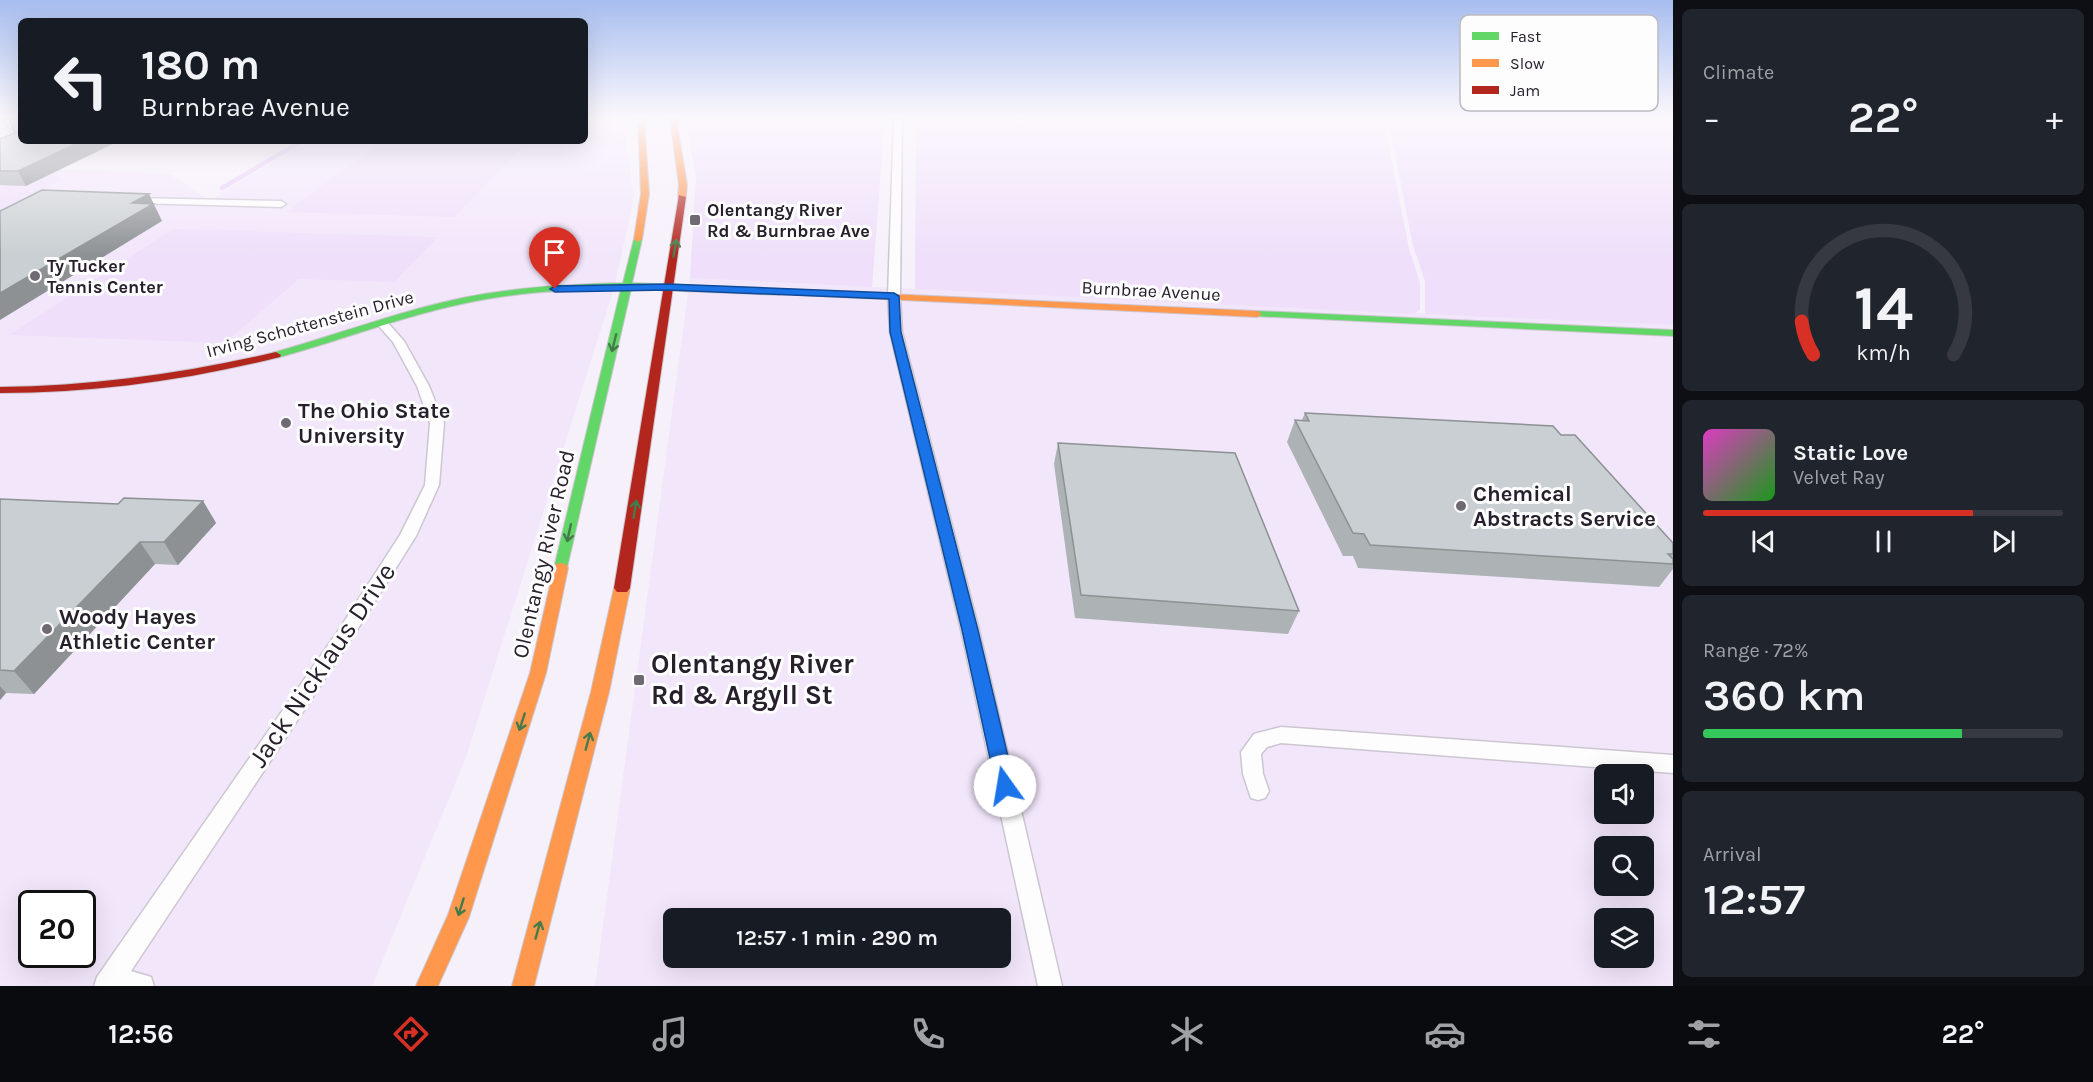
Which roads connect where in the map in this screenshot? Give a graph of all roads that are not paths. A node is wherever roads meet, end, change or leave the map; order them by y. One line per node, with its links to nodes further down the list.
1 (643, 164): 6 (main road, Olentangy River Road)
2 (680, 164): 7 (main road, one-way to 2)
3 (897, 164): 8 (lane)
4 (128, 200): 5 (lane)
5 (281, 204)
6 (628, 287): 7 (main road, Burnbrae Avenue); 9 (main road, Irving Schottenstein Drive); 16 (main road, Olentangy River Road, one-way to 16)
7 (668, 287): 8 (main road, Burnbrae Avenue); 17 (main road, one-way to 7)
8 (894, 296): 10 (main road, Burnbrae Avenue); 18 (lane)
9 (383, 324): 11 (main road, Irving Schottenstein Drive); 14 (lane, Jack Nicklaus Drive)
10 (1673, 333)
11 (0, 390)
12 (1673, 765): 13 (lane)
13 (1258, 792)
14 (109, 983): 15 (lane)
15 (142, 986)
16 (427, 986)
17 (523, 986)
18 (1050, 986)

